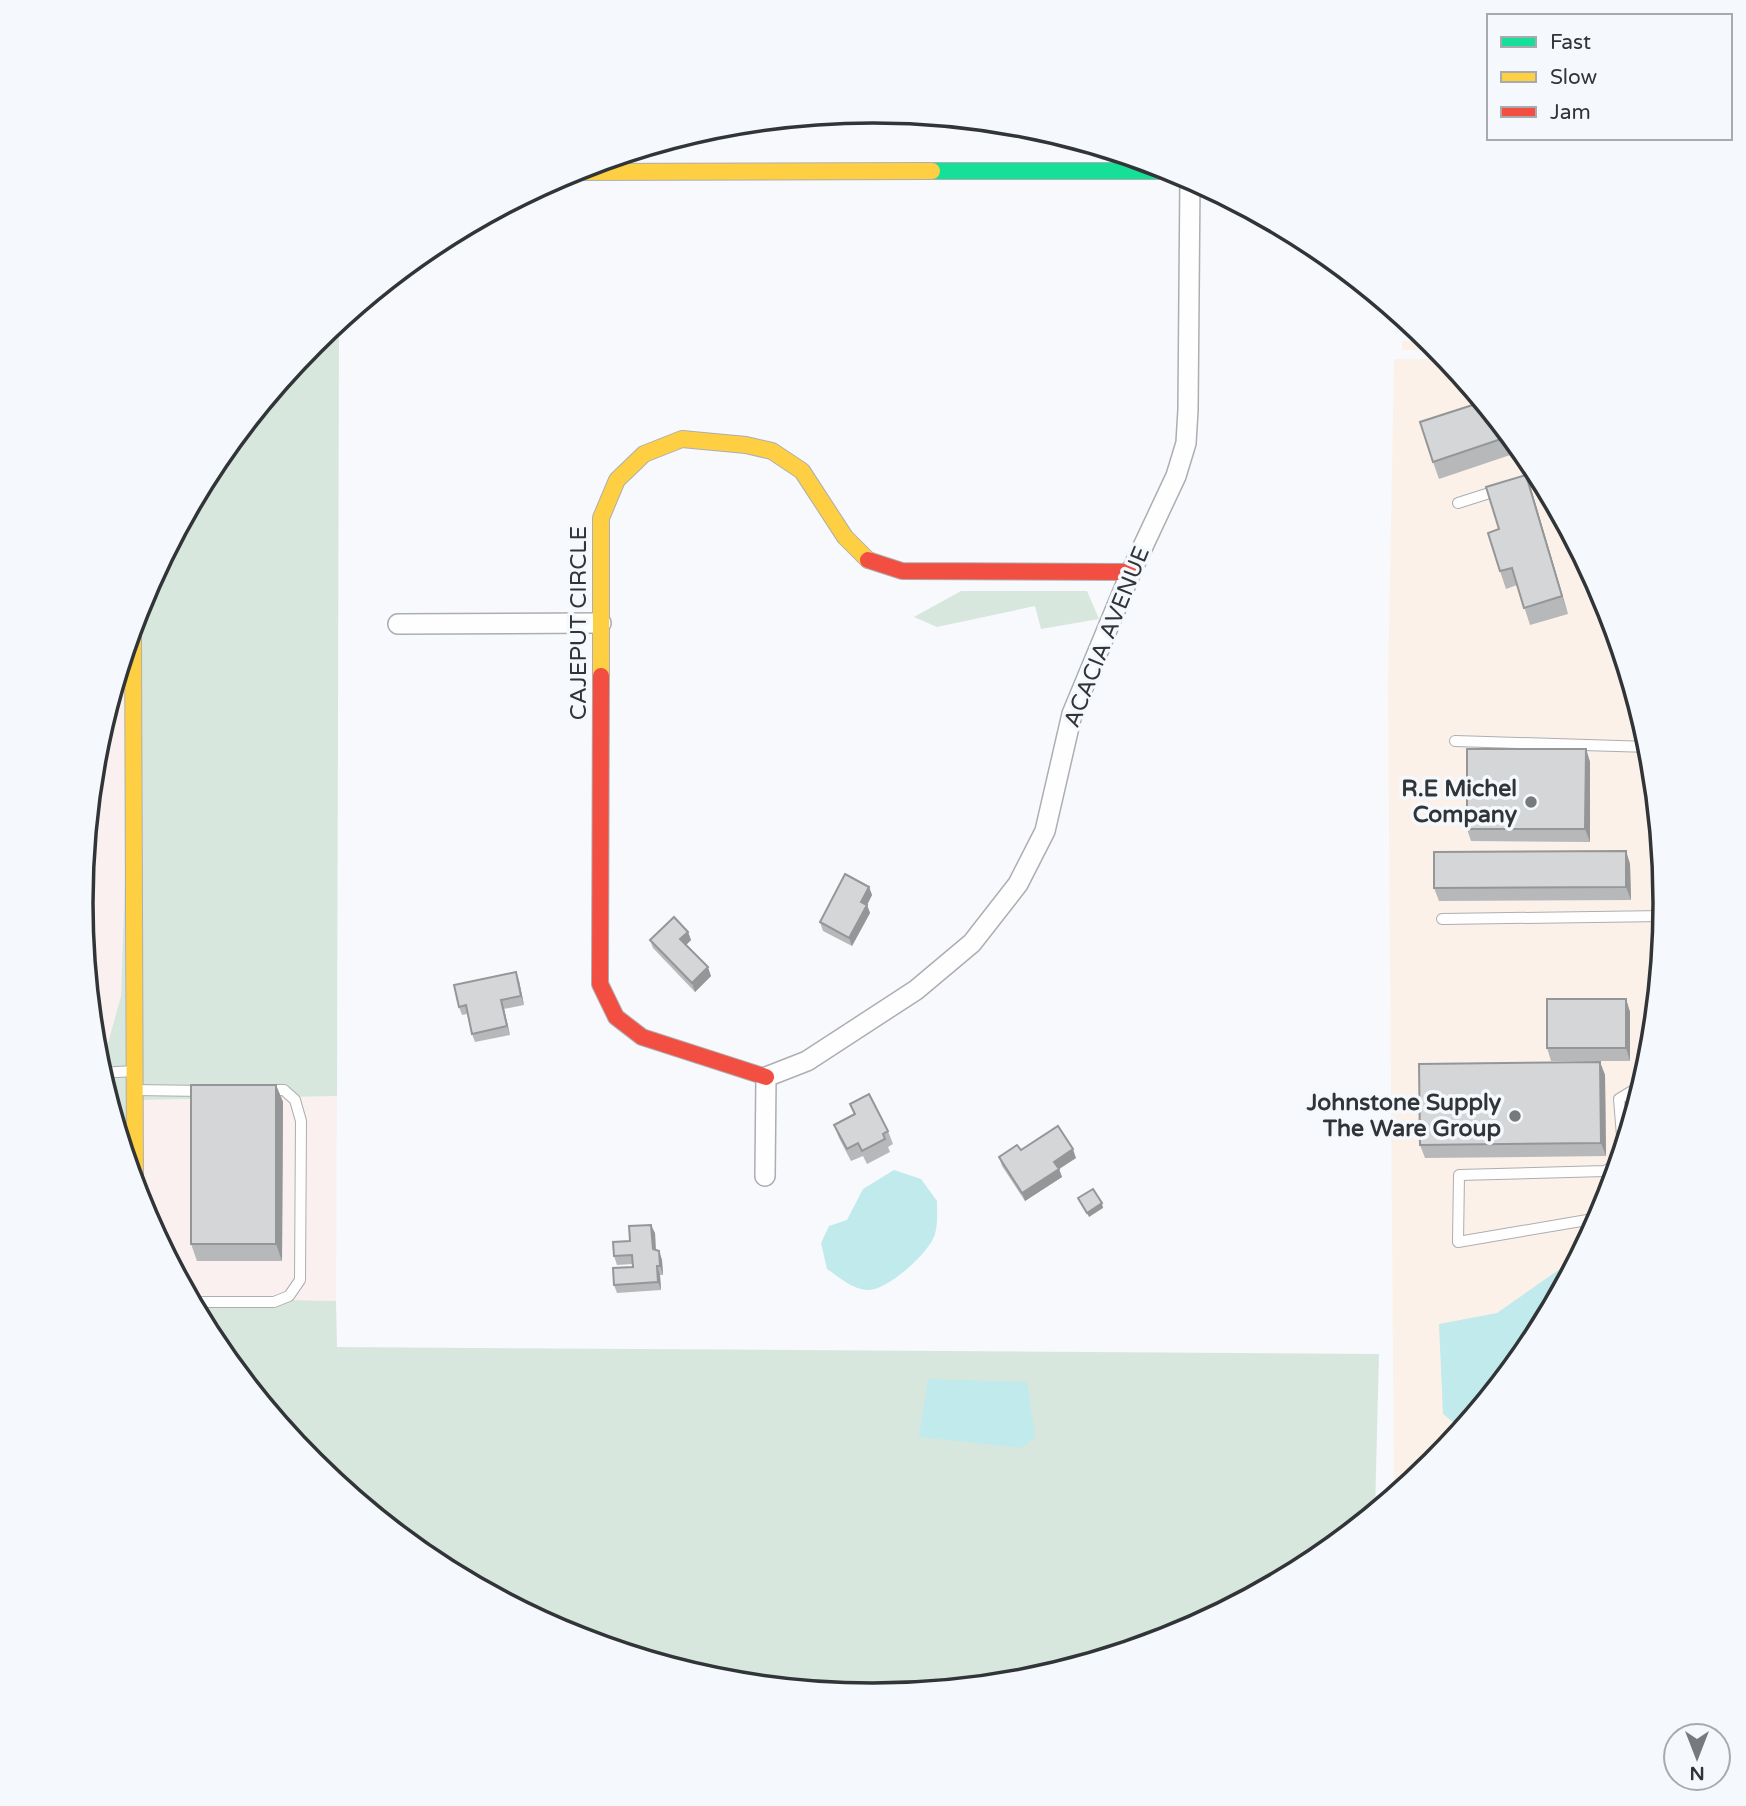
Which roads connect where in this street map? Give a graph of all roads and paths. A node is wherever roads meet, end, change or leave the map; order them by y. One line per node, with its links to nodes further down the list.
1 (1143, 171): 2 (street)
2 (601, 172)
3 (1190, 190): 6 (street, ACACIA AVENUE)
4 (1529, 481): 5 (lane)
5 (1458, 503)
6 (1131, 572): 7 (street, CAJEPUT CIRCLE); 16 (street, ACACIA AVENUE)
7 (601, 623): 8 (street); 16 (street, CAJEPUT CIRCLE)
8 (398, 624)
9 (133, 655): 14 (street)
10 (1455, 741): 11 (lane)
11 (1637, 747)
12 (1653, 916): 13 (lane)
13 (1442, 919)
14 (135, 1071): 15 (lane); 17 (street)
15 (112, 1072)
16 (766, 1077): 24 (street)
17 (135, 1090): 19 (lane); 22 (street)
18 (258, 1090): 26 (lane)
19 (220, 1091)
20 (1630, 1092): 21 (lane)
21 (1621, 1124)
22 (135, 1157)
23 (1606, 1170): 25 (lane)
24 (765, 1176)
25 (1586, 1220)
26 (203, 1302)

